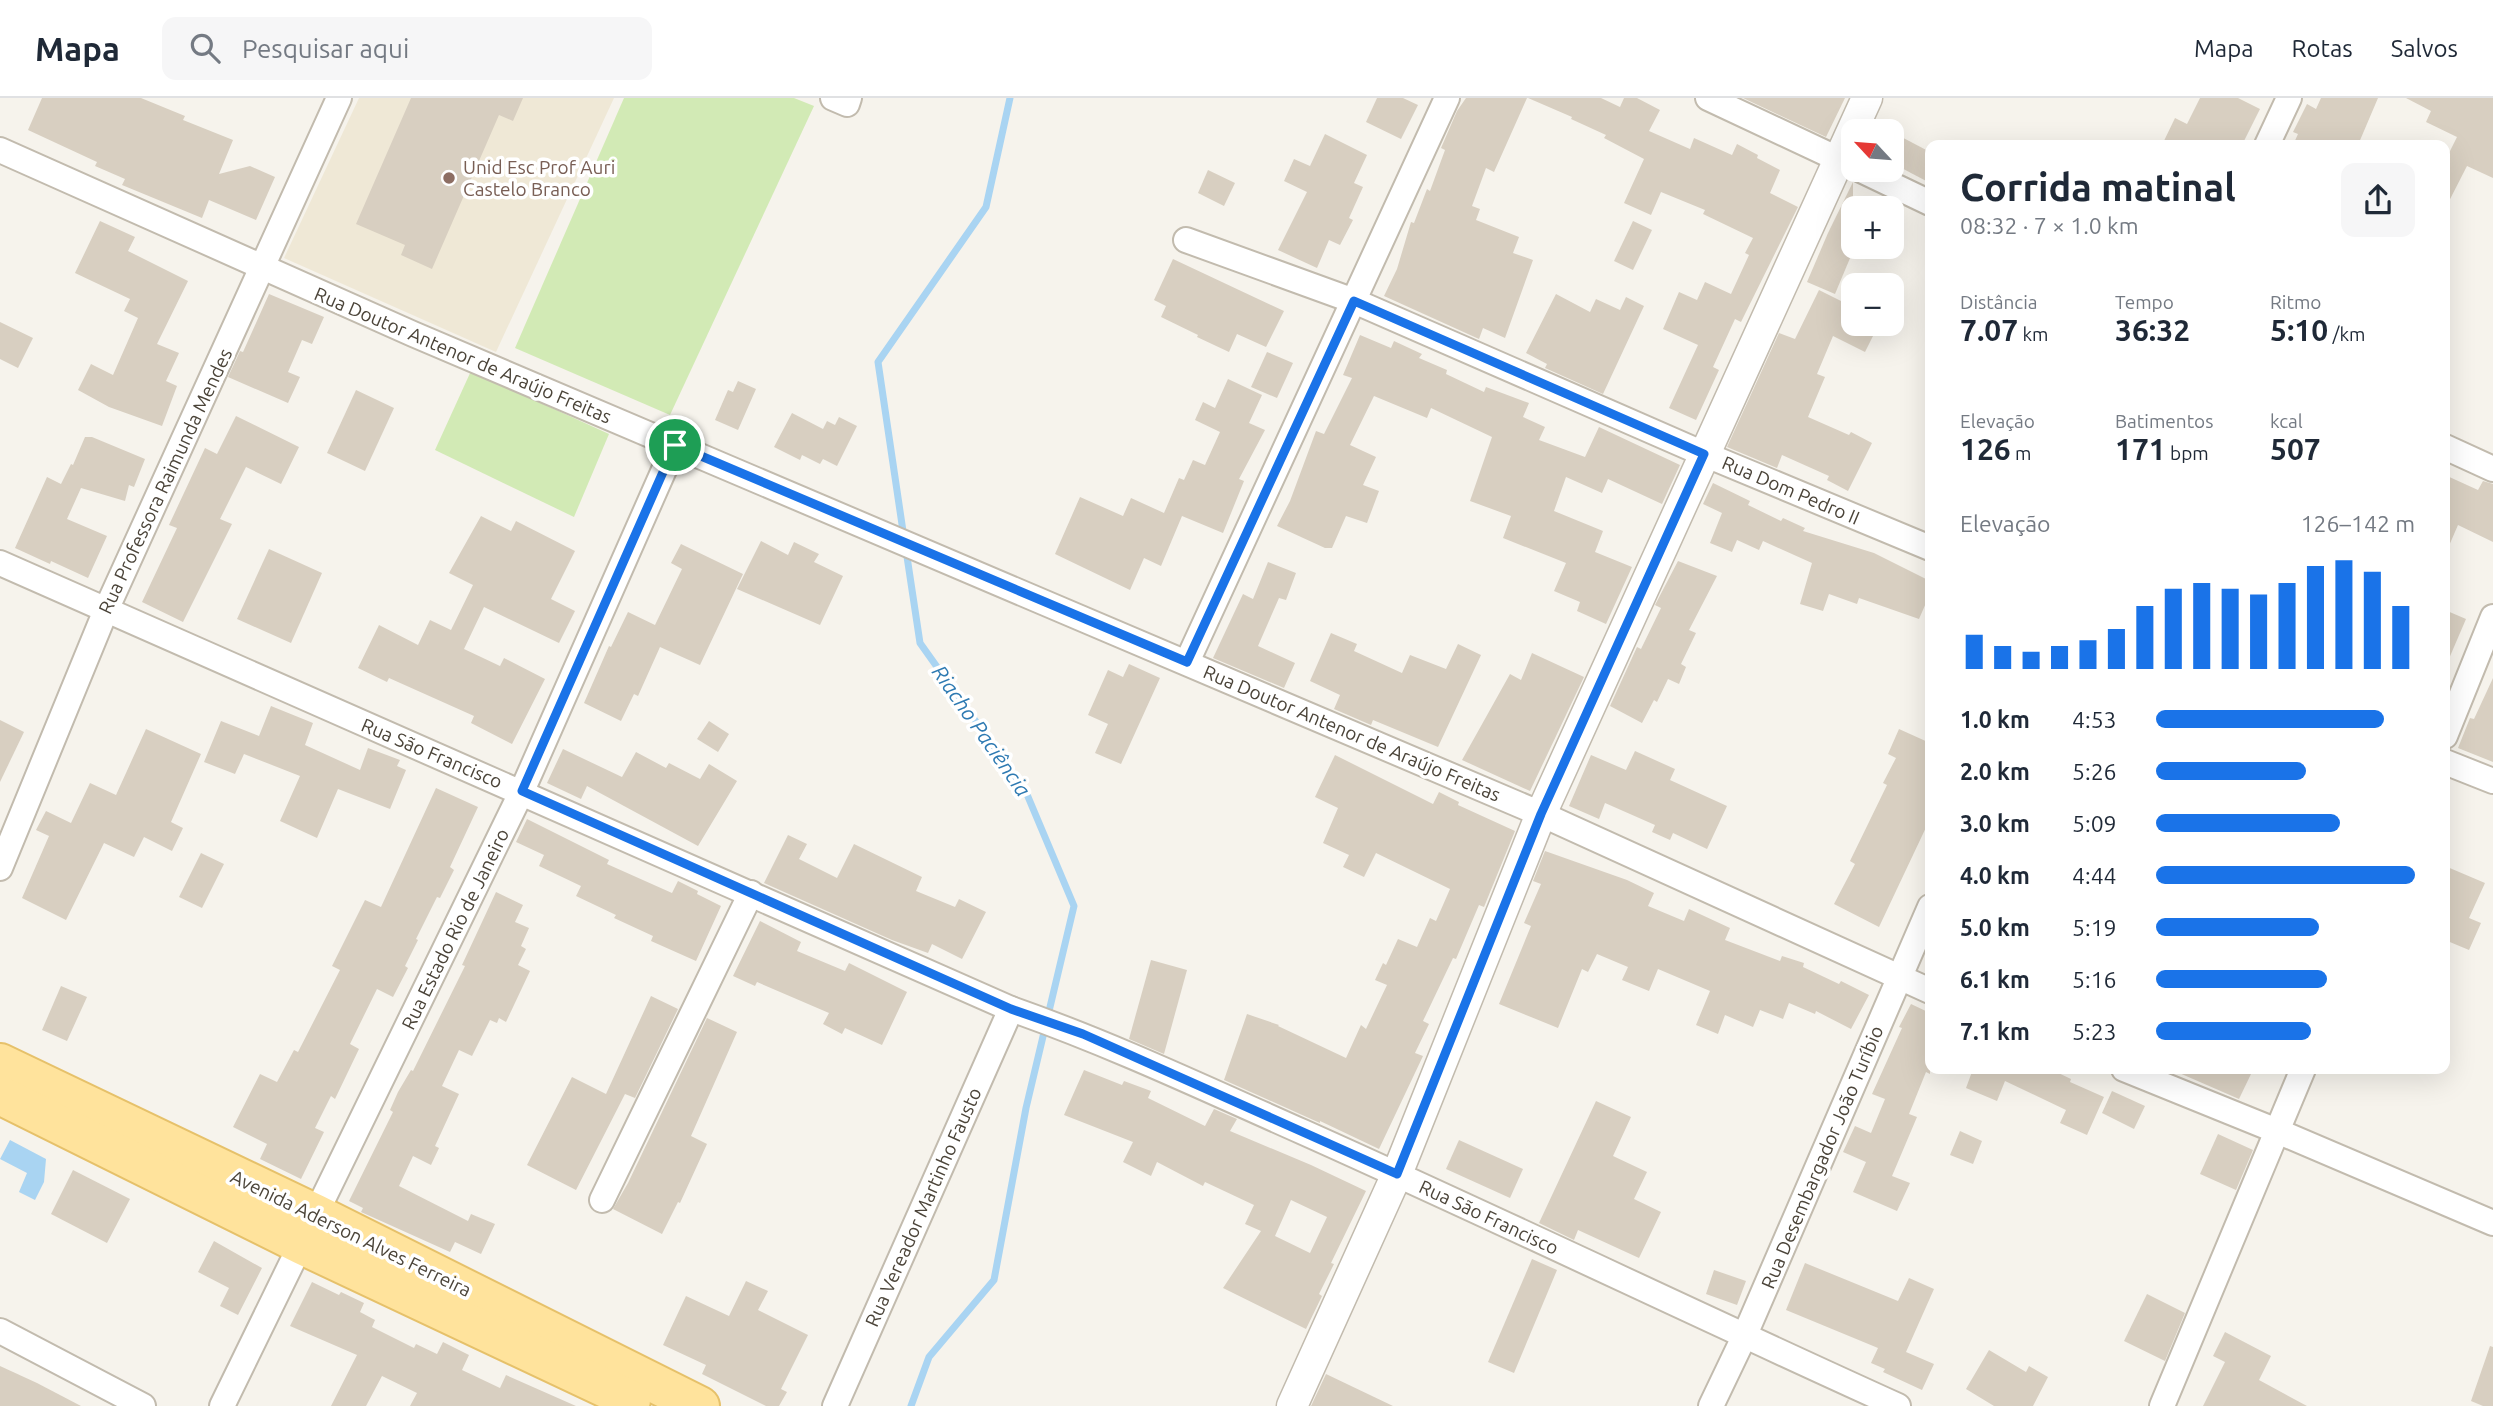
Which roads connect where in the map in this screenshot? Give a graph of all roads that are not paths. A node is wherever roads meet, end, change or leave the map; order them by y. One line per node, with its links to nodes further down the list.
1 (339, 98): 14 (street, Rua Professora Raimunda Mendes)
2 (1447, 98): 15 (street)
3 (1708, 98): 9 (street)
4 (1867, 98): 6 (street)
5 (2289, 98): 7 (street)
6 (1862, 119)
7 (2269, 140)
8 (0, 150): 14 (street, Rua Doutor Antenor de Araújo Freitas)
9 (1841, 160)
10 (1842, 182): 18 (street)
11 (1886, 182): 12 (street)
12 (1925, 201)
13 (1186, 240): 15 (street, Rua Dom Pedro II)
14 (262, 268): 16 (street, Rua Doutor Antenor de Araújo Freitas); 22 (street, Rua Professora Raimunda Mendes)
15 (1354, 301): 18 (street, Rua Dom Pedro II); 24 (street)
16 (675, 445): 24 (street, Rua Doutor Antenor de Araújo Freitas); 28 (street, Rua Estado Rio de Janeiro)
17 (2450, 449): 19 (street)
18 (1704, 454): 20 (street, Rua Dom Pedro II); 29 (street)
19 (2493, 469)
20 (1925, 546)
21 (0, 563): 22 (street, Rua São Francisco)
22 (106, 610): 28 (street, Rua São Francisco); 30 (street, Rua Professora Raimunda Mendes)
23 (2493, 617): 25 (street)
24 (1187, 662): 29 (street, Rua Doutor Antenor de Araújo Freitas)
25 (2450, 724)
26 (2450, 764): 27 (street)
27 (2493, 781)
28 (522, 791): 31 (street, Rua São Francisco); 44 (street, Rua Estado Rio de Janeiro)
29 (1541, 814): 33 (street, Rua Doutor Antenor de Araújo Freitas); 41 (street)
30 (0, 869)
31 (751, 893): 35 (street, Rua São Francisco); 42 (street)
32 (1925, 918): 33 (street, Rua Desembargador João Turíbio)
33 (1899, 978): 34 (street, Rua Doutor Antenor de Araújo Freitas); 46 (street, Rua Desembargador João Turíbio)
34 (1925, 988)
35 (1011, 1009): 41 (street, Rua São Francisco); 51 (street, Rua Vereador Martinho Fausto)
36 (0, 1063): 44 (main road, Avenida Aderson Alves Ferreira)
37 (2136, 1074): 40 (street)
38 (2302, 1074): 40 (street)
39 (0, 1095): 44 (main road, Avenida Aderson Alves Ferreira)
40 (2277, 1131): 43 (street); 55 (street)
41 (1397, 1174): 46 (street, Rua São Francisco); 52 (street)
42 (602, 1200)
43 (2493, 1223)
44 (309, 1229): 48 (street, Rua Estado Rio de Janeiro); 49 (main road, Avenida Aderson Alves Ferreira); 50 (main road, Avenida Aderson Alves Ferreira)
45 (0, 1331): 47 (street)
46 (1744, 1337): 53 (street, Rua Desembargador João Turíbio); 54 (street, Rua São Francisco)
47 (143, 1406)
48 (222, 1406)
49 (643, 1406)
50 (700, 1406)
51 (835, 1406)
52 (1292, 1406)
53 (1711, 1406)
54 (1898, 1406)
55 (2161, 1406)

